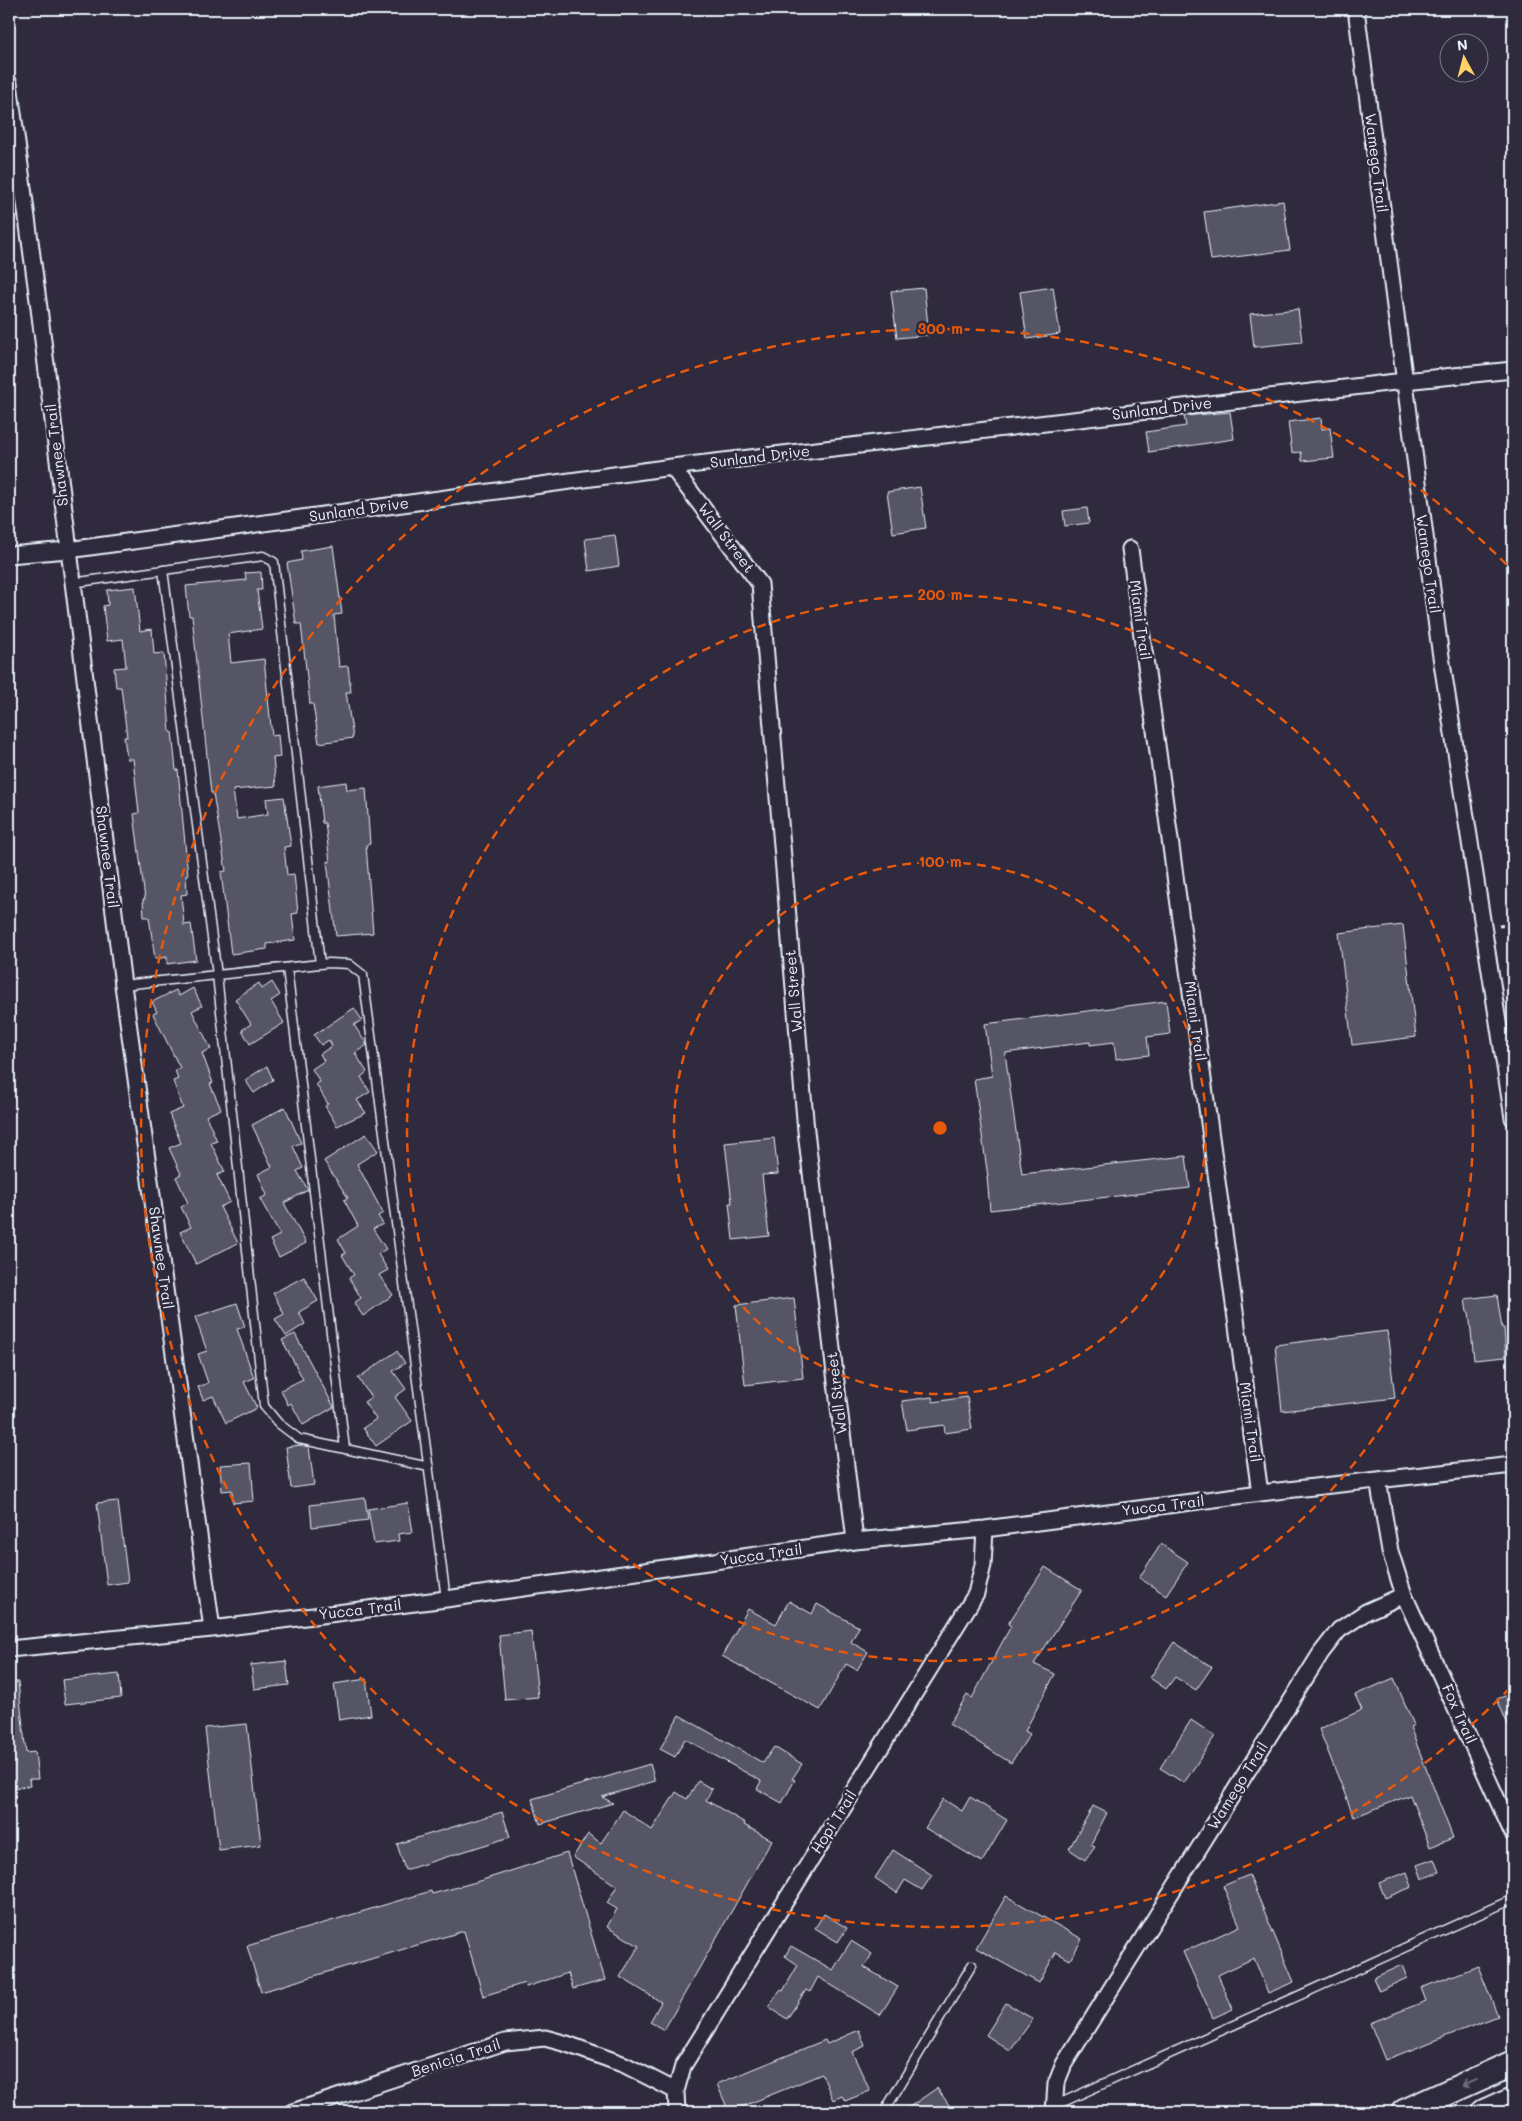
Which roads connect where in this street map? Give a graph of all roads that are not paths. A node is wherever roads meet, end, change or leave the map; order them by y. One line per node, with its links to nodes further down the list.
1 (1356, 9): 4 (street, Wamego Trail)
2 (9, 83): 7 (street, Shawnee Trail)
3 (1513, 370): 4 (street, Sunland Drive)
4 (1404, 381): 5 (street, Sunland Drive); 15 (street, Wamego Trail)
5 (672, 467): 7 (street, Sunland Drive); 22 (street, Wall Street)
6 (1130, 549): 20 (street, Miami Trail)
7 (68, 550): 8 (street, Sunland Drive); 10 (street, Shawnee Trail)
8 (9, 555)
9 (163, 570): 10 (lane); 11 (lane); 13 (lane)
10 (72, 583): 14 (street, Shawnee Trail)
11 (320, 964): 12 (lane); 18 (lane)
12 (287, 968): 13 (lane); 16 (lane)
13 (217, 975): 14 (lane); 16 (lane)
14 (123, 985): 25 (street, Shawnee Trail)
15 (1513, 1118)
16 (345, 1449): 18 (lane)
17 (1513, 1465): 19 (street, Yucca Trail)
18 (429, 1467): 24 (lane)
19 (1378, 1480): 20 (street, Yucca Trail); 23 (street)
20 (1260, 1492): 21 (street, Yucca Trail)
21 (985, 1529): 22 (street, Yucca Trail); 31 (street, Hopi Trail)
22 (855, 1541): 24 (street, Yucca Trail)
23 (1404, 1594): 27 (street, Fox Trail); 33 (street, Wamego Trail)
24 (446, 1599): 25 (street, Yucca Trail)
25 (212, 1629): 26 (street, Yucca Trail)
26 (9, 1649)
27 (1513, 1834)
28 (1513, 1899): 33 (lane)
29 (972, 1965): 36 (lane)
30 (1513, 2063): 37 (main road, one-way to 37)
31 (676, 2091): 34 (street, Benicia Trail); 35 (street, Hopi Trail)
32 (1513, 2099): 38 (main road)
33 (1054, 2109)
34 (292, 2112)
35 (677, 2112)
36 (884, 2112)
37 (1404, 2112)
38 (1484, 2112)

